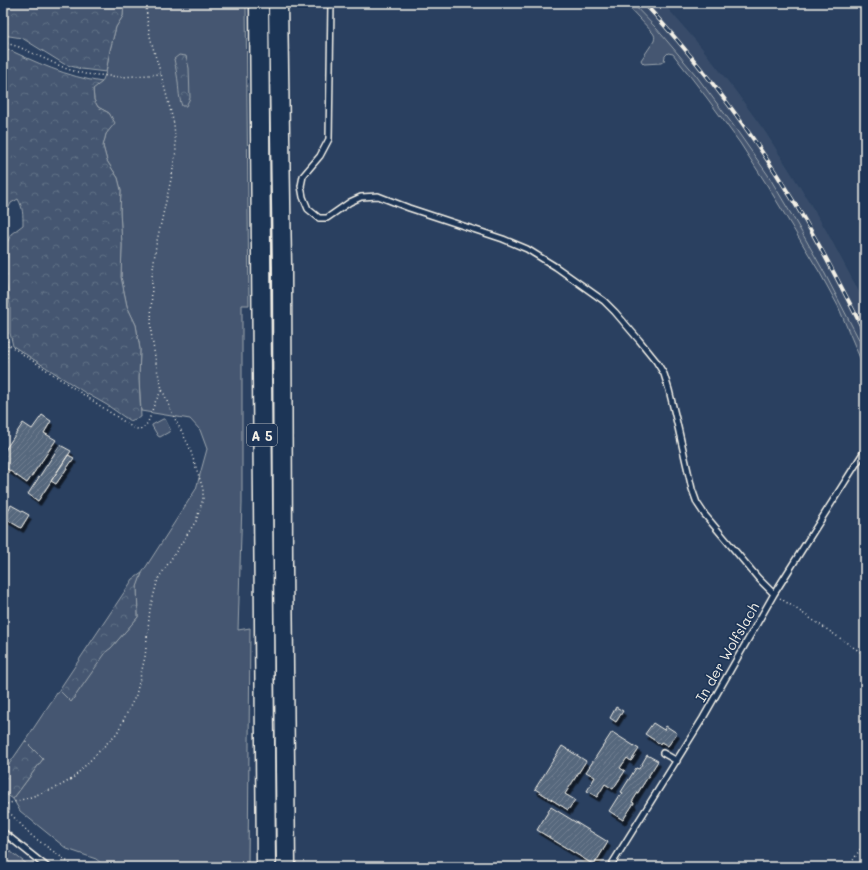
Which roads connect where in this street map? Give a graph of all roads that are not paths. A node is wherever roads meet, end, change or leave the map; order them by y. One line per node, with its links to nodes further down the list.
1 (259, 3): 12 (highway, A 5)
2 (278, 3): 13 (highway, A 5)
3 (331, 3): 5 (lane)
4 (865, 450): 5 (lane, In der Wolfslach)
5 (774, 594): 7 (lane, In der Wolfslach)
6 (663, 753): 7 (lane)
7 (677, 761): 10 (lane, In der Wolfslach)
8 (626, 831): 10 (lane)
9 (3, 832): 11 (lane)
10 (631, 834): 14 (lane, In der Wolfslach)
11 (47, 867)
12 (266, 867)
13 (286, 867)
14 (610, 867)

